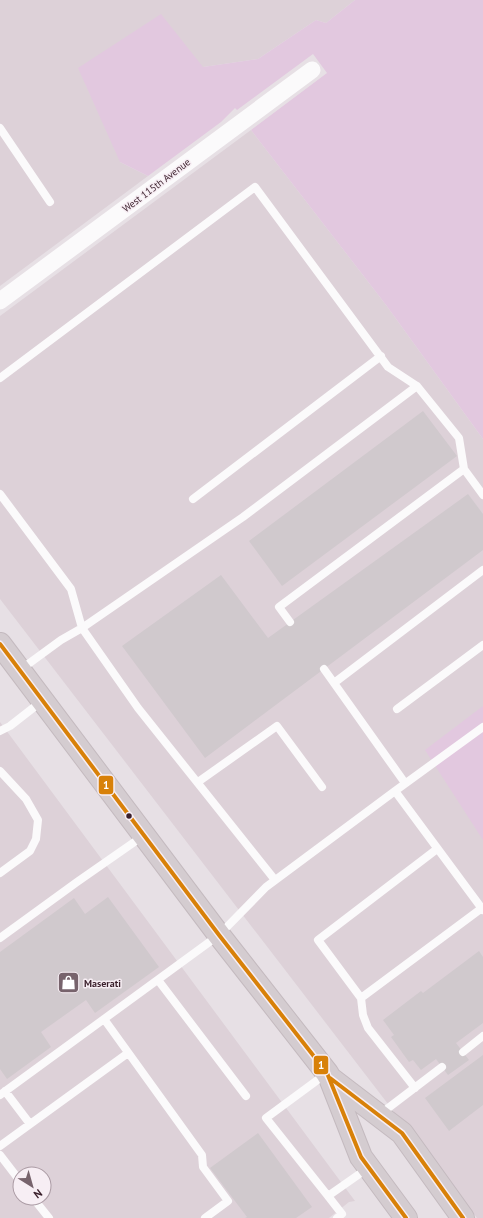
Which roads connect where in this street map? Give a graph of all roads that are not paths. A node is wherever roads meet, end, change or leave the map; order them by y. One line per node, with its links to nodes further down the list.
1 (312, 70): 4 (street, West 115th Avenue)
2 (0, 128): 3 (lane)
3 (50, 202)
4 (0, 301)
5 (381, 356): 6 (lane); 7 (lane); 11 (lane)
6 (0, 378)
7 (417, 386): 8 (lane); 14 (lane)
8 (464, 469): 10 (lane); 13 (lane)
9 (0, 494): 14 (lane)
10 (483, 495)
11 (193, 499)
12 (483, 570): 19 (lane)
13 (290, 622)
14 (82, 628): 18 (lane); 25 (lane)
15 (0, 644): 18 (main road)
16 (483, 645): 21 (lane)
17 (324, 669): 19 (lane)
18 (20, 670): 20 (main road)
19 (334, 683): 26 (lane)
20 (43, 701): 23 (lane); 29 (main road)
21 (397, 709)
22 (483, 727): 26 (lane)
23 (0, 732)
24 (0, 771): 31 (lane)
25 (198, 782): 27 (lane); 32 (lane)
26 (405, 784): 28 (lane)
27 (322, 787)
28 (395, 791): 30 (lane); 32 (lane)
29 (144, 836): 34 (main road); 35 (lane)
30 (437, 849): 33 (lane); 37 (lane)
31 (0, 874)
32 (275, 880): 34 (lane)
33 (482, 909): 37 (lane)
34 (219, 935): 36 (lane); 43 (main road)
35 (0, 938)
36 (158, 980): 38 (lane); 46 (lane)
37 (361, 998): 44 (lane)
38 (104, 1019): 41 (lane); 45 (lane)
39 (483, 1036): 40 (lane)
40 (463, 1052)
41 (128, 1053): 48 (lane); 56 (lane)
42 (442, 1067): 44 (lane)
43 (328, 1075): 47 (main road); 51 (main road); 53 (lane)
44 (415, 1088): 47 (lane)
45 (3, 1093): 48 (lane)
46 (246, 1096)
47 (379, 1115): 59 (main road)
48 (30, 1124): 49 (lane)
49 (0, 1146)
50 (0, 1155): 52 (lane)
51 (368, 1168): 53 (lane); 55 (main road)
52 (12, 1171)
53 (328, 1196): 58 (lane)
54 (39, 1206): 57 (lane)
55 (401, 1216)
56 (210, 1217)
57 (49, 1218)
58 (337, 1218)
59 (463, 1218)

